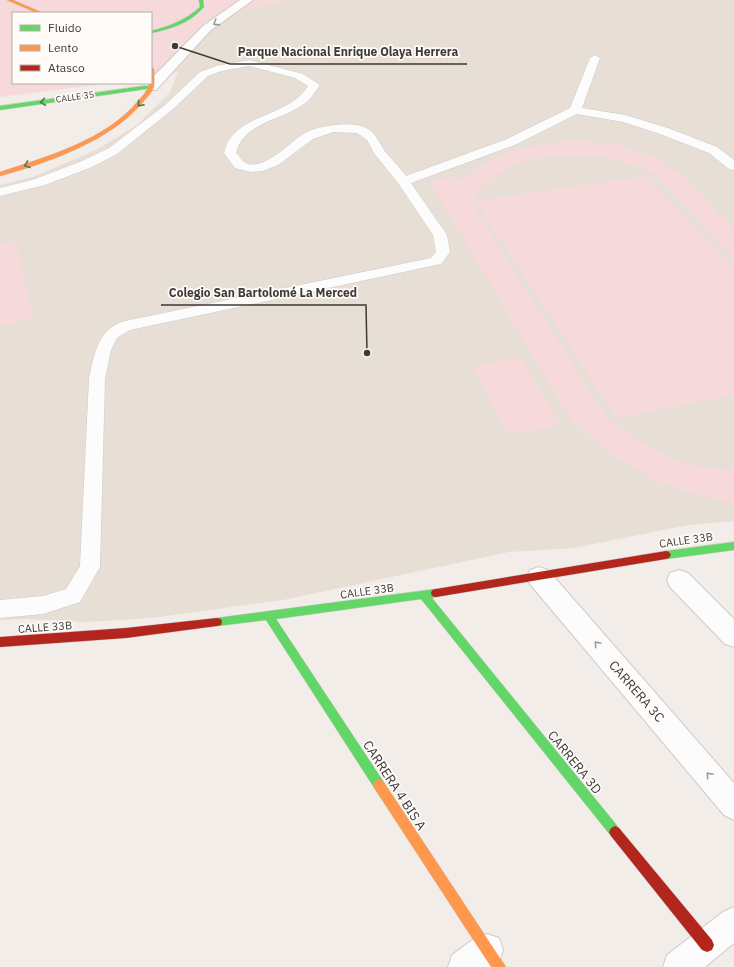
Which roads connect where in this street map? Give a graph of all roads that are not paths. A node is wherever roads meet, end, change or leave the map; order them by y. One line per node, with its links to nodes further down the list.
1 (10, 0): 4 (street)
2 (201, 0): 5 (street)
3 (247, 0): 8 (street, one-way to 8)
4 (39, 12)
5 (152, 32)
6 (595, 58): 10 (lane)
7 (152, 84): 8 (street)
8 (151, 87): 9 (street, CALLE 35, one-way to 9); 12 (street, one-way to 12)
9 (0, 108)
10 (575, 110): 11 (lane); 13 (lane)
11 (734, 166)
12 (0, 174)
13 (403, 181): 14 (lane); 19 (lane)
14 (0, 192)
15 (734, 546): 16 (street, CALLE 33B)
16 (539, 577): 18 (street, CALLE 33B); 23 (street, CARRERA 3C, one-way to 16)
17 (679, 580): 21 (street)
18 (424, 595): 20 (street, CALLE 33B); 25 (street, CARRERA 3D)
19 (0, 609)
20 (269, 616): 22 (street, CALLE 33B); 26 (street, CARRERA 4 BIS A)
21 (734, 636)
22 (0, 642)
23 (734, 804)
24 (734, 923): 25 (street)
25 (707, 944): 27 (street)
26 (483, 961)
27 (679, 967)

